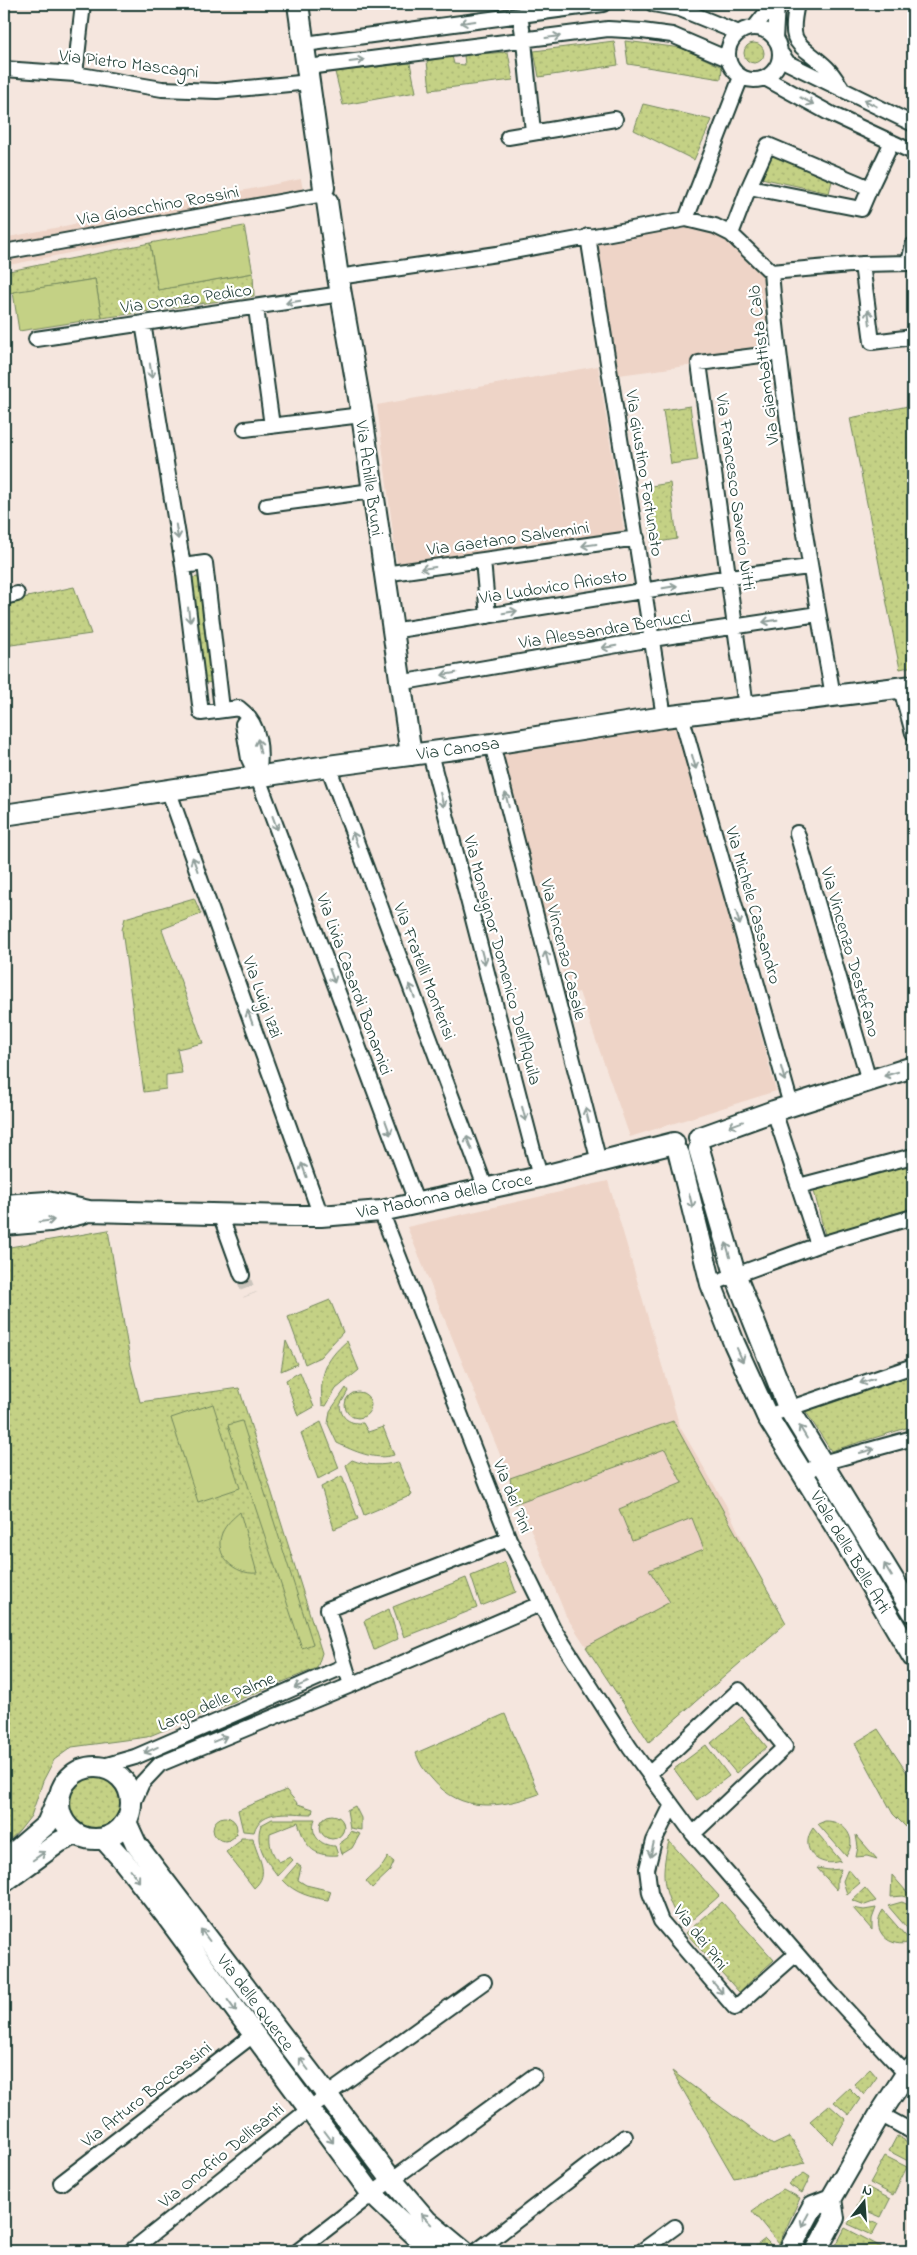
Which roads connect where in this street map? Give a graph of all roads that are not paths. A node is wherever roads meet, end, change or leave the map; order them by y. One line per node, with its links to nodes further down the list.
1 (83, 4): 15 (street)
2 (298, 4): 11 (street, Via Achille Bruni)
3 (600, 4): 7 (street)
4 (653, 4): 9 (street)
5 (775, 4): 8 (street); 12 (street)
6 (797, 4): 19 (street)
7 (520, 15): 10 (street); 11 (street, one-way to 11)
8 (754, 28): 9 (street); 12 (street)
9 (739, 33): 13 (street)
10 (524, 40): 13 (street, Via Pietro Mascagni, one-way to 13); 16 (street, Via Pietro Mascagni, one-way to 10); 22 (street)
11 (305, 44): 16 (street, Via Achille Bruni)
12 (777, 46): 18 (street); 19 (street)
13 (728, 59): 17 (street)
14 (4, 69): 15 (street, Via Pietro Mascagni)
15 (76, 74): 16 (street, Via Pietro Mascagni)
16 (309, 75): 28 (street, Via Achille Bruni)
17 (741, 77): 18 (street); 29 (street)
18 (764, 78): 24 (street, one-way to 24)
19 (843, 90): 21 (street, one-way to 19)
20 (615, 119): 22 (street)
21 (913, 124)
22 (533, 132): 23 (street)
23 (508, 137)
24 (892, 142): 25 (street); 27 (street)
25 (913, 152)
26 (749, 187): 27 (street); 27 (street); 30 (street)
27 (870, 188)
28 (323, 195): 33 (street, Via Gioacchino Rossini); 36 (street, Via Achille Bruni)
29 (686, 219): 30 (street, Via Giambattista Calò); 31 (street, Via Giambattista Calò)
30 (731, 234): 35 (street, Via Giambattista Calò)
31 (588, 236): 36 (street, Via Giambattista Calò); 47 (street, Via Giustino Fortunato)
32 (913, 245): 34 (street)
33 (4, 252)
34 (862, 264): 35 (street); 39 (street, one-way to 34)
35 (771, 272): 41 (street, Via Giambattista Calò)
36 (339, 286): 37 (street, Via Oronzo Pedico, one-way to 37); 42 (street, Via Achille Bruni)
37 (256, 308): 38 (street, Via Oronzo Pedico); 43 (street)
38 (143, 323): 40 (street, Via Oronzo Pedico); 49 (street, one-way to 49)
39 (913, 337)
40 (36, 339)
41 (778, 352): 50 (street, Via Giambattista Calò); 52 (street, Via Francesco Saverio Nitti)
42 (362, 415): 43 (street); 45 (street, Via Achille Bruni)
43 (272, 426): 44 (street)
44 (245, 429)
45 (372, 491): 46 (street); 51 (street, Via Achille Bruni)
46 (267, 505)
47 (637, 538): 48 (street, Via Gaetano Salvemini, one-way to 48); 53 (street, Via Giustino Fortunato)
48 (483, 560): 51 (street, Via Gaetano Salvemini, one-way to 51); 55 (street)
49 (183, 566): 63 (street); 63 (street, one-way to 63)
50 (809, 567): 52 (street, Via Ludovico Ariosto); 54 (street, Via Giambattista Calò)
51 (384, 574): 57 (street, Via Achille Bruni)
52 (730, 577): 53 (street, Via Ludovico Ariosto, one-way to 52); 56 (street, Via Francesco Saverio Nitti)
53 (644, 591): 55 (street, Via Ludovico Ariosto, one-way to 53); 58 (street, Via Giustino Fortunato)
54 (818, 614): 56 (street, Via Alessandra Benucci, one-way to 56); 61 (street, Via Giambattista Calò)
55 (488, 616): 57 (street, Via Ludovico Ariosto)
56 (736, 626): 58 (street, Via Alessandra Benucci); 62 (street, Via Francesco Saverio Nitti)
57 (392, 631): 59 (street, Via Achille Bruni)
58 (652, 639): 59 (street, Via Alessandra Benucci, one-way to 59); 64 (street, Via Giustino Fortunato)
59 (399, 683): 67 (street, Via Achille Bruni)
60 (907, 688): 61 (street, Via Canosa); 65 (street)
61 (833, 696): 62 (street, Via Canosa)
62 (746, 707): 64 (street, Via Canosa)
63 (222, 709): 69 (street, Via Livia Casardi Bonamici)
64 (672, 716): 66 (street, Via Canosa); 75 (street, Via Michele Cassandro, one-way to 75)
65 (913, 733)
66 (492, 744): 67 (street, Via Canosa); 79 (street, Via Vincenzo Casale, one-way to 66)
67 (420, 754): 68 (street, Via Canosa); 80 (street, Via Monsignor Domenico Dell'Aquila, one-way to 80)
68 (328, 766): 69 (street, Via Canosa); 82 (street, Via Fratelli Monterisi, one-way to 68)
69 (258, 778): 70 (street, Via Canosa); 83 (street, Via Livia Casardi Bonamici, one-way to 83)
70 (170, 792): 71 (street, Via Canosa); 88 (street, Via Luigi Izzi, one-way to 70)
71 (4, 815)
72 (797, 833): 74 (street, Via Vincenzo Destefano)
73 (913, 1067): 74 (street, Via Madonna della Croce, one-way to 74)
74 (869, 1080): 75 (street, Via Madonna della Croce)
75 (783, 1108): 76 (street, Via Madonna della Croce, one-way to 76); 81 (street, Via Michele Cassandro)
76 (699, 1144): 77 (street, Via Madonna della Croce); 92 (street, Viale delle Belle Arti, one-way to 76)
77 (676, 1149): 79 (street, Via Madonna della Croce); 94 (street, Viale delle Belle Arti, one-way to 94)
78 (913, 1156): 81 (street)
79 (599, 1162): 80 (street, Via Madonna della Croce)
80 (540, 1177): 82 (street, Via Madonna della Croce)
81 (799, 1186): 91 (street, Via Michele Cassandro)
82 (486, 1189): 83 (street, Via Madonna della Croce)
83 (417, 1204): 86 (street, Via Madonna della Croce)
84 (4, 1206): 85 (street, Via Madonna della Croce)
85 (89, 1211): 87 (street, Via Madonna della Croce); 90 (street, Via Madonna della Croce, one-way to 85)
86 (381, 1212): 88 (street, Via Madonna della Croce); 101 (street, Via dei Pini)
87 (220, 1214): 88 (street, Via Madonna della Croce); 93 (street)
88 (321, 1216)
89 (913, 1217): 91 (street)
90 (4, 1225)
91 (818, 1246): 92 (street)
92 (735, 1274): 94 (street); 96 (street, Viale delle Belle Arti)
93 (242, 1275)
94 (711, 1284): 97 (street, Viale delle Belle Arti, one-way to 97)
95 (913, 1366): 96 (street, one-way to 96)
96 (788, 1407): 97 (street); 99 (street, Viale delle Belle Arti, one-way to 96)
97 (767, 1416): 100 (street, Viale delle Belle Arti)
98 (913, 1438): 99 (street, one-way to 98)
99 (822, 1463): 100 (street, Viale delle Belle Arti); 103 (street, Viale delle Belle Arti, one-way to 99)
100 (803, 1474): 104 (street, Viale delle Belle Arti)
101 (509, 1539): 102 (street, Via dei Pini); 105 (street)
102 (540, 1604): 106 (street, Largo delle Palme); 108 (street, Via dei Pini)
103 (913, 1612)
104 (913, 1657)
105 (345, 1666): 106 (street); 107 (street, Largo delle Palme, one-way to 107)
106 (351, 1685): 111 (street, Largo delle Palme, one-way to 106)
107 (100, 1767): 109 (street); 111 (street)
108 (649, 1774): 110 (street, Via dei Pini); 113 (street)
109 (58, 1798): 112 (street); 115 (street)
110 (672, 1805): 113 (street, Via dei Pini); 117 (street, Via dei Pini, one-way to 117)
111 (129, 1815): 114 (street); 122 (street, Via delle Querce, one-way to 111)
112 (76, 1834): 114 (street); 116 (street, one-way to 112)
113 (693, 1834): 117 (street, Via dei Pini)
114 (104, 1839): 119 (street, Via delle Querce, one-way to 119)
115 (4, 1861)
116 (4, 1882)
117 (796, 1954): 120 (street, Via dei Pini)
118 (484, 1982): 122 (street)
119 (253, 2035): 123 (street, Via delle Querce); 128 (street, Via Arturo Boccassini)
120 (910, 2071): 124 (street)
121 (534, 2076): 127 (street)
122 (331, 2092): 123 (street, Via Onofrio Dellisanti); 127 (street, Via delle Querce)
123 (309, 2110): 129 (street, Via delle Querce, one-way to 129); 132 (street, Via Onofrio Dellisanti)
124 (880, 2114): 125 (street); 130 (street)
125 (913, 2132)
126 (625, 2137): 136 (street)
127 (392, 2180): 129 (street); 135 (street, Via delle Querce, one-way to 127)
128 (62, 2183)
129 (372, 2194): 133 (street); 134 (street, Via delle Querce)
130 (831, 2199): 138 (street, one-way to 138); 139 (street)
131 (675, 2227): 137 (street)
132 (131, 2251)
133 (298, 2251)
134 (432, 2251)
135 (463, 2251)
136 (477, 2251)
137 (642, 2251)
138 (789, 2251)
139 (816, 2251)

